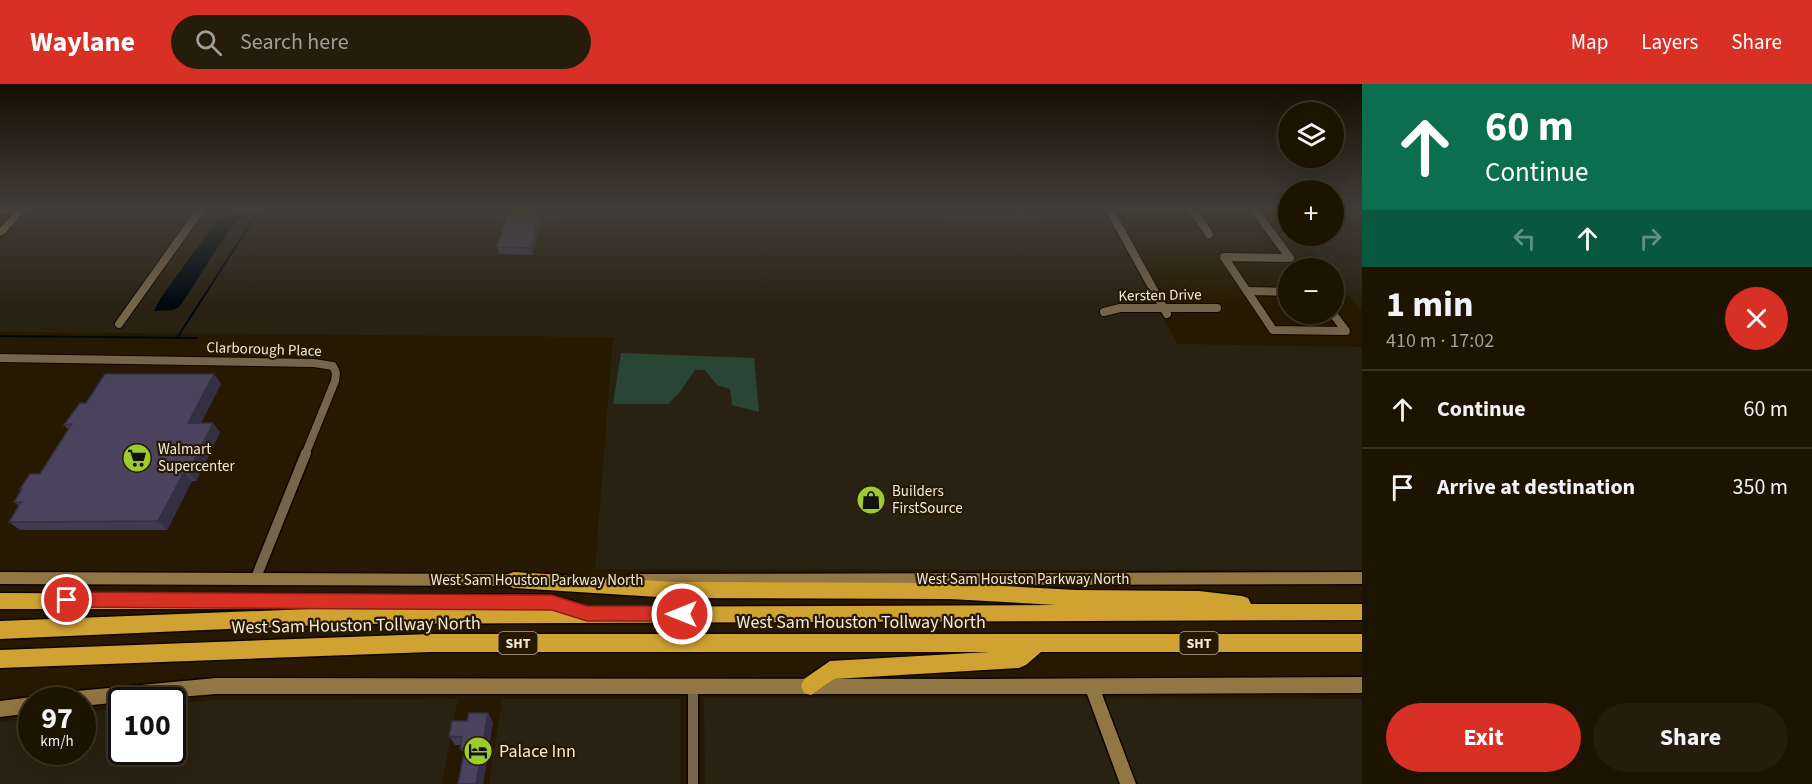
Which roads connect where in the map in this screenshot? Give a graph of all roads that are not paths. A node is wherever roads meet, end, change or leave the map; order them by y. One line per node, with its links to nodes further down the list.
1 (178, 242): 9 (street)
2 (1127, 242): 7 (street)
3 (1278, 242): 4 (street)
4 (1247, 291): 5 (street); 10 (street)
5 (1278, 292)
6 (1217, 308): 7 (street, Kersten Drive)
7 (1165, 310): 8 (street, Kersten Drive)
8 (1104, 312)
9 (119, 324)
10 (1341, 324)
11 (0, 358): 14 (street, Clarborough Place)
12 (1362, 578): 15 (main road, West Sam Houston Parkway North)
13 (0, 579): 14 (main road, West Sam Houston Parkway North)
14 (255, 580): 15 (main road, West Sam Houston Parkway North)
15 (514, 580): 17 (highway)
16 (0, 601): 19 (highway)
17 (1308, 612): 18 (highway, West Sam Houston Tollway North / SHT); 19 (highway, West Sam Houston Tollway North / SHT)
18 (1362, 612)
19 (587, 614): 20 (highway, West Sam Houston Tollway North / SHT)
20 (0, 630)
21 (1037, 643): 22 (highway, West Sam Houston Tollway North / SHT); 23 (highway, West Sam Houston Tollway North / SHT); 26 (highway)
22 (1362, 643)
23 (0, 659)
24 (1362, 685): 27 (main road)
25 (693, 686): 26 (main road); 28 (main road); 31 (street)
26 (811, 686): 27 (main road)
27 (1092, 687): 32 (main road)
28 (96, 697)
29 (18, 707): 30 (main road)
30 (0, 709)
31 (693, 784)
32 (1128, 784)

